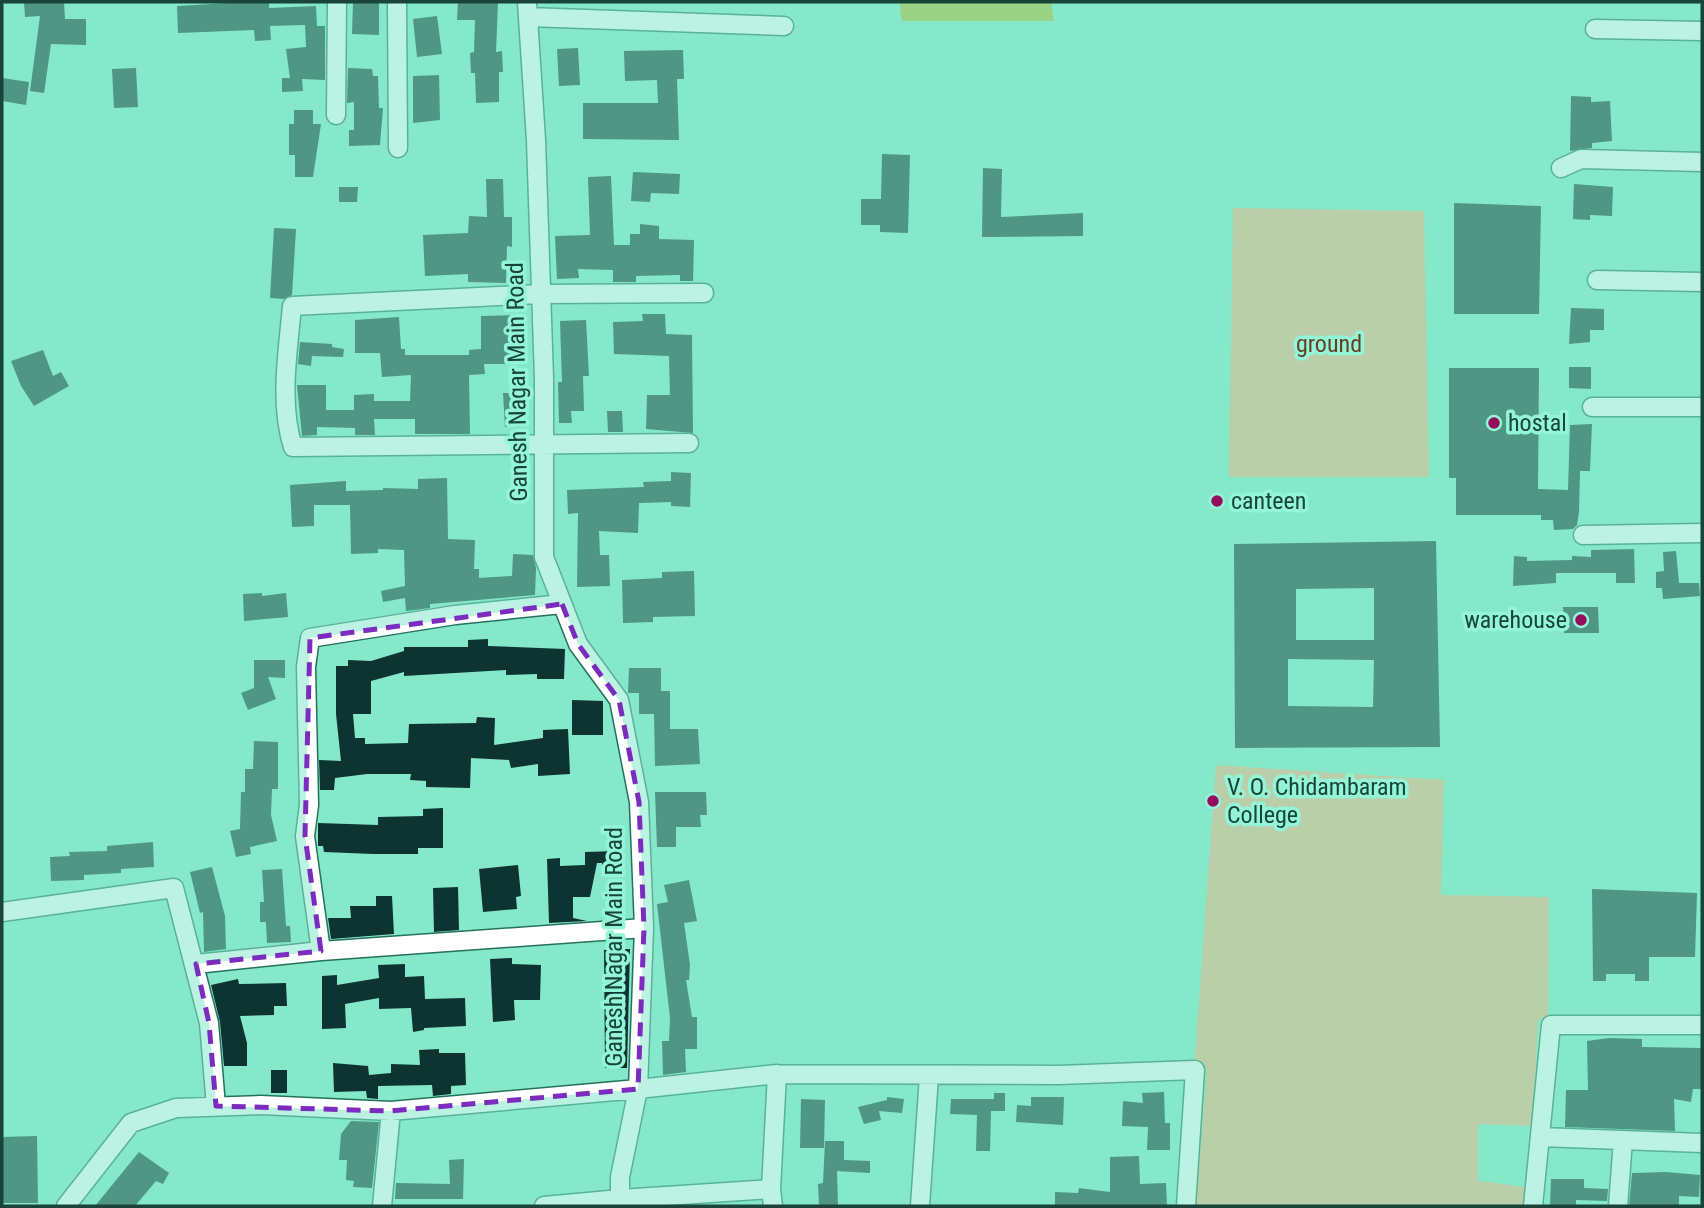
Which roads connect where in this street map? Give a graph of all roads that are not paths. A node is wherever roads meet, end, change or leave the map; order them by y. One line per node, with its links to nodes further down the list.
1 (337, 2): 7 (street)
2 (397, 2): 8 (street)
3 (527, 10): 4 (street); 14 (street, Ganesh Nagar Main Road)
4 (785, 26)
5 (1595, 29): 6 (street)
6 (1702, 31)
7 (336, 116)
8 (398, 149)
9 (1702, 162): 10 (street)
10 (1561, 168)
11 (1597, 280): 12 (street)
12 (1702, 282)
13 (704, 293): 14 (street)
14 (541, 294): 18 (street, Ganesh Nagar Main Road); 18 (street)
15 (1592, 407): 16 (street)
16 (1702, 407)
17 (689, 443): 18 (street)
18 (544, 446): 21 (street, Ganesh Nagar Main Road)
19 (1702, 533): 20 (street)
20 (1583, 535)
21 (562, 604): 23 (street, Ganesh Nagar Main Road); 24 (street)
22 (2, 912): 25 (street)
23 (644, 928): 24 (street); 29 (street, Ganesh Nagar Main Road)
24 (320, 951): 25 (street)
25 (196, 964): 30 (street)
26 (1702, 1025): 32 (street)
27 (777, 1074): 28 (street); 29 (street); 35 (street)
28 (929, 1076): 40 (street); 41 (street)
29 (638, 1089): 31 (street, Ganesh Nagar Main Road); 36 (street)
30 (216, 1106): 31 (street, Ganesh Nagar Main Road); 37 (street, Ganesh Nagar Main Road)
31 (391, 1111): 38 (street)
32 (1540, 1137): 33 (street); 42 (street)
33 (1623, 1140): 34 (street); 43 (street)
34 (1702, 1143)
35 (772, 1198): 36 (street)
36 (620, 1199): 39 (street)
37 (66, 1206)
38 (382, 1206)
39 (544, 1206)
40 (920, 1206)
41 (1186, 1206)
42 (1533, 1206)
43 (1618, 1206)

